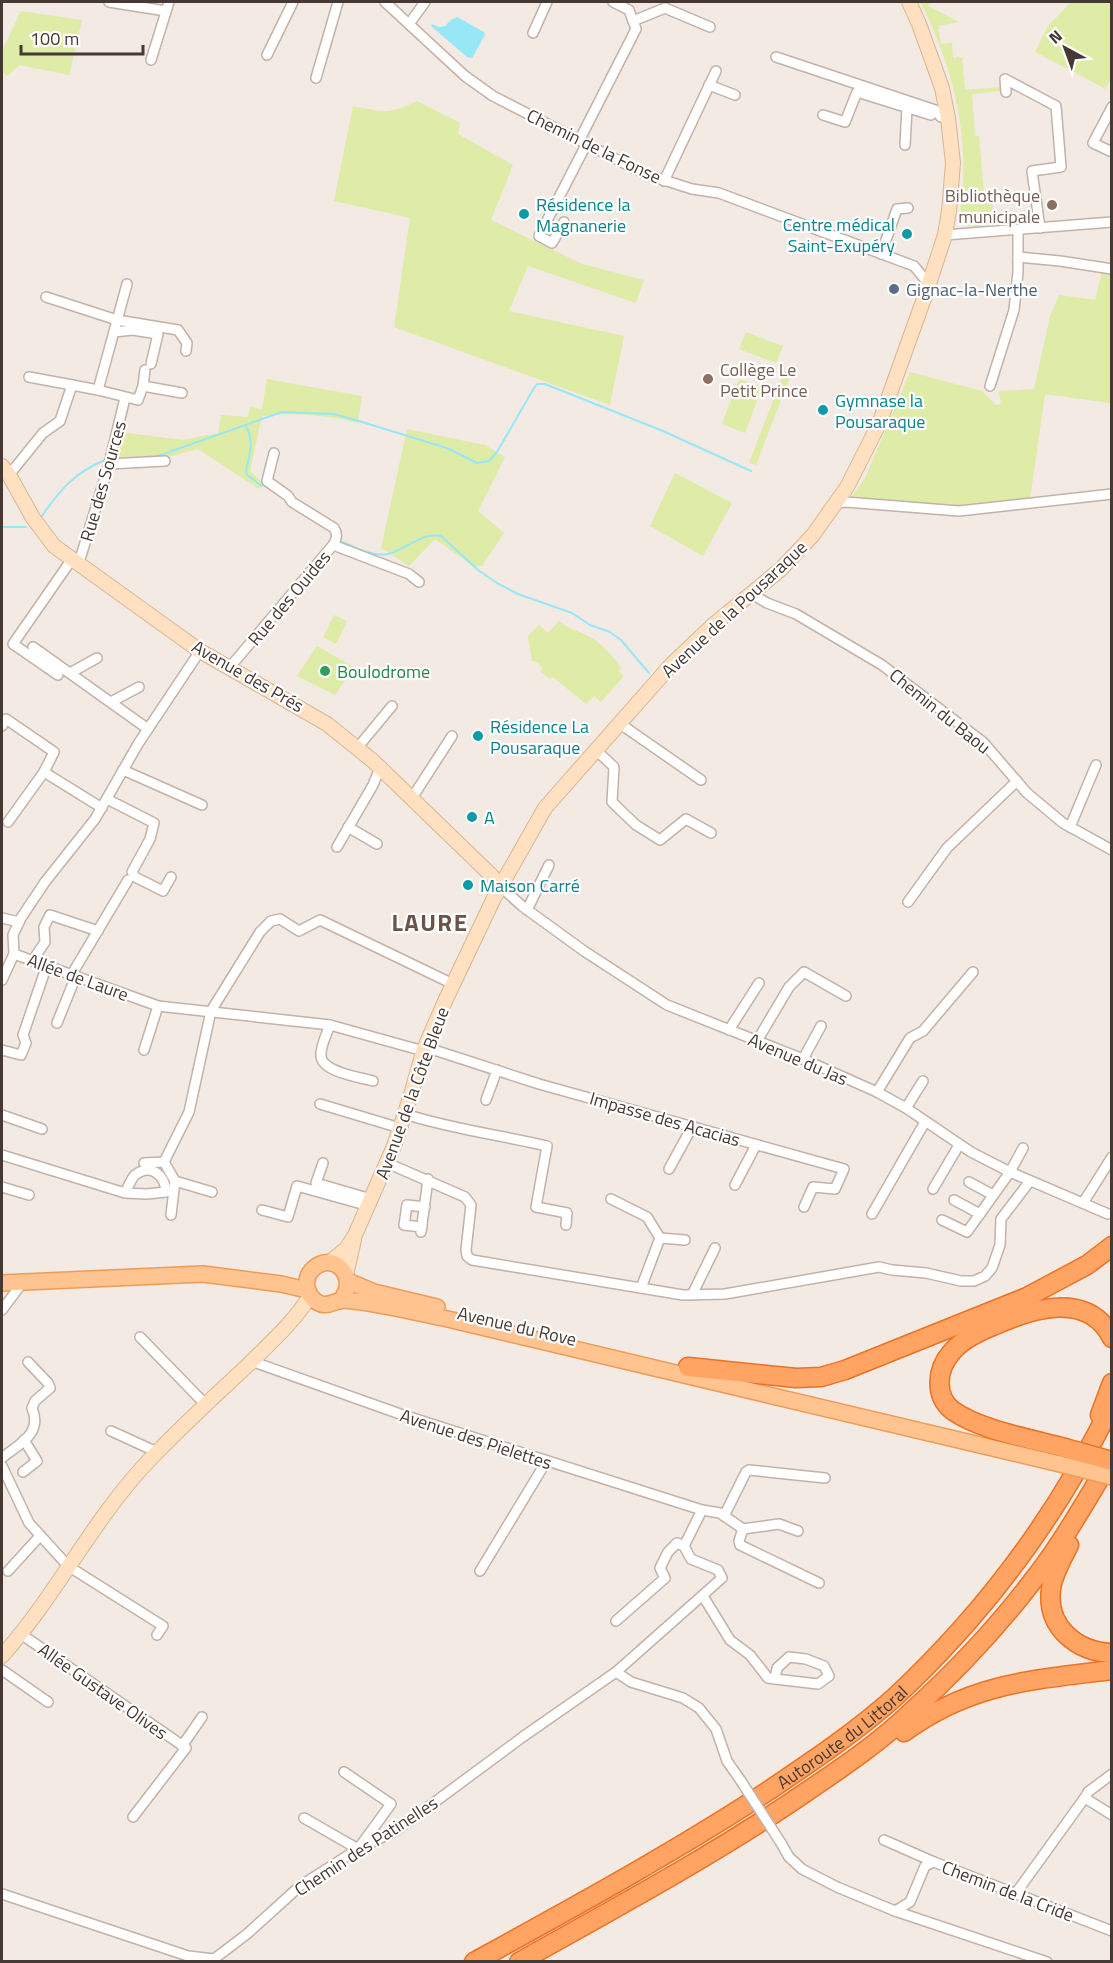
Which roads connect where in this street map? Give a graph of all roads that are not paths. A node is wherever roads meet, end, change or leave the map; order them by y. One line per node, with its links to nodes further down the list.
1 (109, 2): 9 (street)
2 (293, 2): 14 (street)
3 (338, 2): 18 (street)
4 (385, 2): 11 (street, Chemin de la Fonse)
5 (425, 2): 11 (street)
6 (547, 2): 13 (street)
7 (613, 2): 10 (street)
8 (909, 2): 25 (street, Avenue de la Pousaraque)
9 (167, 6): 16 (street)
10 (633, 21): 12 (street); 26 (street)
11 (409, 24): 26 (street, Chemin de la Fonse)
12 (710, 27)
13 (532, 33)
14 (267, 55)
15 (776, 57): 25 (street)
16 (151, 60)
17 (716, 71): 19 (street)
18 (316, 78)
19 (709, 85): 21 (street); 29 (street)
20 (1006, 92): 33 (street)
21 (735, 95)
22 (1112, 107): 28 (street)
23 (907, 108): 24 (street); 25 (street); 27 (street)
24 (823, 115)
25 (945, 118): 35 (street, Avenue de la Pousaraque)
26 (583, 141): 29 (street, Chemin de la Fonse); 31 (street)
27 (905, 145)
28 (1112, 152)
29 (664, 181): 36 (street, Chemin de la Fonse)
30 (908, 208): 36 (street)
31 (564, 222)
32 (1112, 222): 33 (street)
33 (1040, 228): 34 (street)
34 (1018, 230): 35 (street); 37 (street)
35 (945, 235): 38 (street, Avenue de la Pousaraque)
36 (881, 254): 39 (street, Chemin de la Fonse)
37 (1018, 257): 40 (street); 50 (street)
38 (935, 264): 39 (street); 41 (street, Avenue de la Pousaraque)
39 (914, 266): 41 (street)
40 (1112, 269)
41 (928, 283): 59 (street, Avenue de la Pousaraque)
42 (127, 284): 44 (street)
43 (46, 297): 44 (street)
44 (117, 320): 45 (street); 46 (street)
45 (114, 332): 49 (street); 51 (street)
46 (186, 351)
47 (29, 377): 48 (street)
48 (72, 385): 51 (street); 57 (street)
49 (142, 386): 52 (street); 53 (street)
50 (990, 386)
51 (98, 390): 53 (street)
52 (182, 393)
53 (125, 398): 56 (street, Rue des Sources)
54 (274, 453): 60 (street, Rue des Ouides)
55 (165, 461): 56 (street)
56 (109, 464): 61 (street, Rue des Sources)
57 (5, 470): 61 (street, Avenue des Prés)
58 (1112, 494): 59 (street)
59 (837, 503): 63 (street, Avenue de la Pousaraque)
60 (333, 545): 62 (street); 67 (street, Rue des Ouides)
61 (74, 561): 65 (street, Avenue des Prés); 69 (street, Rue des Sources)
62 (418, 582)
63 (752, 594): 73 (street, Avenue de la Pousaraque); 84 (street, Chemin du Baou)
64 (33, 647): 68 (street)
65 (200, 651): 67 (street, Avenue des Prés); 75 (street, Allée de Laure)
66 (97, 658): 68 (street)
67 (230, 667): 77 (street, Avenue des Prés)
68 (70, 674): 71 (street)
69 (58, 675)
70 (139, 687): 71 (street)
71 (111, 702): 75 (street)
72 (392, 706): 77 (street)
73 (619, 723): 78 (street, Avenue de la Pousaraque); 83 (street)
74 (2, 726): 82 (street)
75 (148, 729): 81 (street, Allée de Laure)
76 (452, 736): 85 (street)
77 (358, 747): 80 (street, Avenue des Prés)
78 (596, 750): 92 (street); 99 (street, Avenue de la Pousaraque)
79 (1096, 765): 91 (street)
80 (380, 768): 85 (street, Avenue des Prés); 90 (street)
81 (123, 770): 86 (street, Allée de Laure); 87 (street)
82 (44, 772): 88 (street); 89 (street)
83 (701, 780)
84 (1017, 781): 91 (street, Chemin du Baou); 100 (street)
85 (412, 798): 99 (street, Avenue des Prés)
86 (107, 799): 88 (street, Allée de Laure); 97 (street)
87 (202, 805)
88 (102, 808): 103 (street, Allée de Laure)
89 (8, 822)
90 (348, 827): 93 (street); 94 (street)
91 (1070, 827): 95 (street, Chemin du Baou)
92 (711, 833)
93 (377, 844)
94 (338, 848)
95 (1112, 850)
96 (549, 865): 101 (street)
97 (171, 877)
98 (128, 880): 104 (street)
99 (500, 886): 101 (street, Avenue du Jas); 113 (street, Avenue de la Côte Bleue)
100 (908, 902)
101 (527, 910): 120 (street, Avenue du Jas)
102 (2, 918): 103 (street)
103 (19, 922): 105 (street, Allée de Laure)
104 (98, 931): 106 (street); 110 (street)
105 (14, 954): 106 (street, Allée de Laure); 107 (street)
106 (33, 960): 108 (street, Allée de Laure)
107 (5, 963): 111 (street)
108 (47, 965): 110 (street, Allée de Laure); 123 (street)
109 (973, 972): 129 (street)
110 (74, 975): 115 (street, Allée de Laure); 117 (street)
111 (2, 980)
112 (759, 983): 120 (street)
113 (453, 984): 116 (street); 122 (street, Avenue de la Côte Bleue)
114 (846, 996): 121 (street)
115 (158, 1006): 116 (street, Allée de Laure); 124 (street)
116 (211, 1011): 118 (street, Allée de Laure); 144 (street)
117 (57, 1023)
118 (330, 1024): 122 (street, Allée de Laure); 127 (street)
119 (821, 1026): 125 (street)
120 (729, 1030): 121 (street, Avenue du Jas)
121 (757, 1041): 125 (street, Avenue du Jas)
122 (424, 1049): 126 (street, Impasse des Acacias); 133 (street, Avenue de la Côte Bleue)
123 (2, 1050)
124 (144, 1050)
125 (803, 1059): 129 (street, Avenue du Jas)
126 (497, 1070): 130 (street); 136 (street, Impasse des Acacias)
127 (373, 1081)
128 (923, 1081): 132 (street)
129 (877, 1092): 132 (street, Avenue du Jas)
130 (486, 1100)
131 (320, 1104): 137 (street)
132 (906, 1108): 135 (street, Avenue du Jas)
133 (405, 1114): 137 (street, Avenue de la Côte Bleue); 173 (street)
134 (2, 1115): 138 (street)
135 (925, 1122): 140 (street, Avenue du Jas); 168 (street)
136 (692, 1126): 139 (street, Impasse des Acacias); 148 (street)
137 (400, 1128): 147 (street, Avenue de la Côte Bleue)
138 (42, 1130)
139 (756, 1145): 154 (street); 166 (street, Impasse des Acacias)
140 (958, 1145): 149 (street, Avenue du Jas); 156 (street)
141 (1023, 1148): 149 (street)
142 (2, 1155): 157 (street)
143 (1112, 1157): 164 (street)
144 (164, 1162): 145 (street); 151 (street)
145 (144, 1163)
146 (323, 1163): 163 (street)
147 (387, 1163): 150 (street); 163 (street, Avenue de la Côte Bleue)
148 (669, 1169)
149 (1010, 1172): 152 (street, Avenue du Jas); 160 (street)
150 (428, 1179): 165 (street); 184 (street)
151 (175, 1180): 158 (street); 171 (street)
152 (1030, 1181): 164 (street, Avenue du Jas); 185 (street)
153 (969, 1182): 160 (street)
154 (735, 1185)
155 (2, 1187): 159 (street)
156 (933, 1189)
157 (125, 1192)
158 (212, 1192)
159 (29, 1195)
160 (993, 1195): 169 (street)
161 (611, 1199): 175 (street)
162 (954, 1200): 169 (street)
163 (370, 1203): 167 (street); 174 (street, Avenue de la Côte Bleue)
164 (1083, 1203): 170 (street, Avenue du Jas)
165 (424, 1207): 165 (street)
166 (804, 1207)
167 (262, 1210)
168 (872, 1214)
169 (980, 1214): 172 (street)
170 (1108, 1214)
171 (171, 1215)
172 (942, 1220)
173 (566, 1225)
174 (355, 1235): 179 (street, Avenue de la Côte Bleue); 180 (street, Avenue de la Côte Bleue)
175 (660, 1238): 176 (street); 184 (street)
176 (685, 1240)
177 (1112, 1246): 193 (highway)
178 (715, 1248): 185 (street)
179 (329, 1263): 180 (main road); 183 (main road)
180 (347, 1278): 186 (main road); 193 (main road, Avenue du Rove)
181 (23, 1282): 182 (main road); 183 (main road); 187 (street)
182 (2, 1283)
183 (309, 1287): 186 (main road); 188 (street)
184 (641, 1288): 185 (street)
185 (692, 1294)
186 (334, 1303): 188 (street); 201 (main road)
187 (2, 1310)
188 (284, 1330): 191 (street)
189 (140, 1337): 196 (street)
190 (1112, 1338): 201 (highway)
191 (251, 1361): 196 (street); 205 (street, Avenue des Pielettes)
192 (28, 1362): 198 (street)
193 (687, 1367): 201 (main road, Avenue du Rove)
194 (1112, 1383): 224 (highway)
195 (1112, 1404): 224 (highway, Autoroute du Littoral)
196 (206, 1405): 199 (street)
197 (111, 1431): 199 (street)
198 (24, 1440): 202 (street); 203 (street)
199 (157, 1452): 218 (street)
200 (46, 1454): 203 (street)
201 (1063, 1455): 204 (highway, bridge); 209 (main road, bridge)
202 (2, 1458)
203 (38, 1461): 208 (street)
204 (1112, 1461): 247 (highway, Autoroute du Littoral)
205 (546, 1462): 212 (street, Avenue des Pielettes); 220 (street)
206 (2, 1466): 211 (street)
207 (1112, 1470): 227 (highway)
208 (23, 1472)
209 (1112, 1477)
210 (825, 1478): 213 (street)
211 (5, 1481): 216 (street)
212 (702, 1510): 213 (street, Avenue des Pielettes); 217 (street)
213 (724, 1516): 214 (street, Avenue des Pielettes)
214 (742, 1529): 215 (street); 221 (street)
215 (798, 1530)
216 (40, 1536): 218 (street); 219 (street)
217 (684, 1546): 222 (street); 223 (street)
218 (68, 1566): 225 (street); 226 (street)
219 (8, 1571)
220 (480, 1571)
221 (819, 1584)
222 (703, 1596): 231 (street); 232 (street)
223 (616, 1621)
224 (962, 1628): 250 (highway, Autoroute du Littoral)
225 (21, 1634): 228 (street); 235 (street, Allée Gustave Olives)
226 (157, 1635)
227 (1112, 1653)
228 (2, 1656)
229 (2, 1670): 233 (street)
230 (1112, 1670): 247 (highway)
231 (616, 1672): 243 (street, Chemin des Patinelles); 248 (street, bridge)
232 (774, 1679): 232 (street)
233 (48, 1702)
234 (202, 1717): 235 (street)
235 (184, 1747): 240 (street)
236 (344, 1772): 243 (street)
237 (1112, 1774): 238 (street)
238 (1086, 1796): 239 (street); 246 (street)
239 (1112, 1815)
240 (133, 1817)
241 (304, 1818): 243 (street)
242 (884, 1840): 244 (street)
243 (358, 1849): 245 (street, Chemin des Patinelles)
244 (934, 1862): 246 (street, Chemin de la Cride); 248 (street, Chemin de la Cride)
245 (2, 1893)
246 (1016, 1893): 249 (street, Chemin de la Cride)
247 (624, 1904): 251 (highway, Autoroute du Littoral)
248 (895, 1911): 252 (street)
249 (1112, 1931)
250 (474, 1962)
251 (519, 1962)
252 (1047, 1962)

